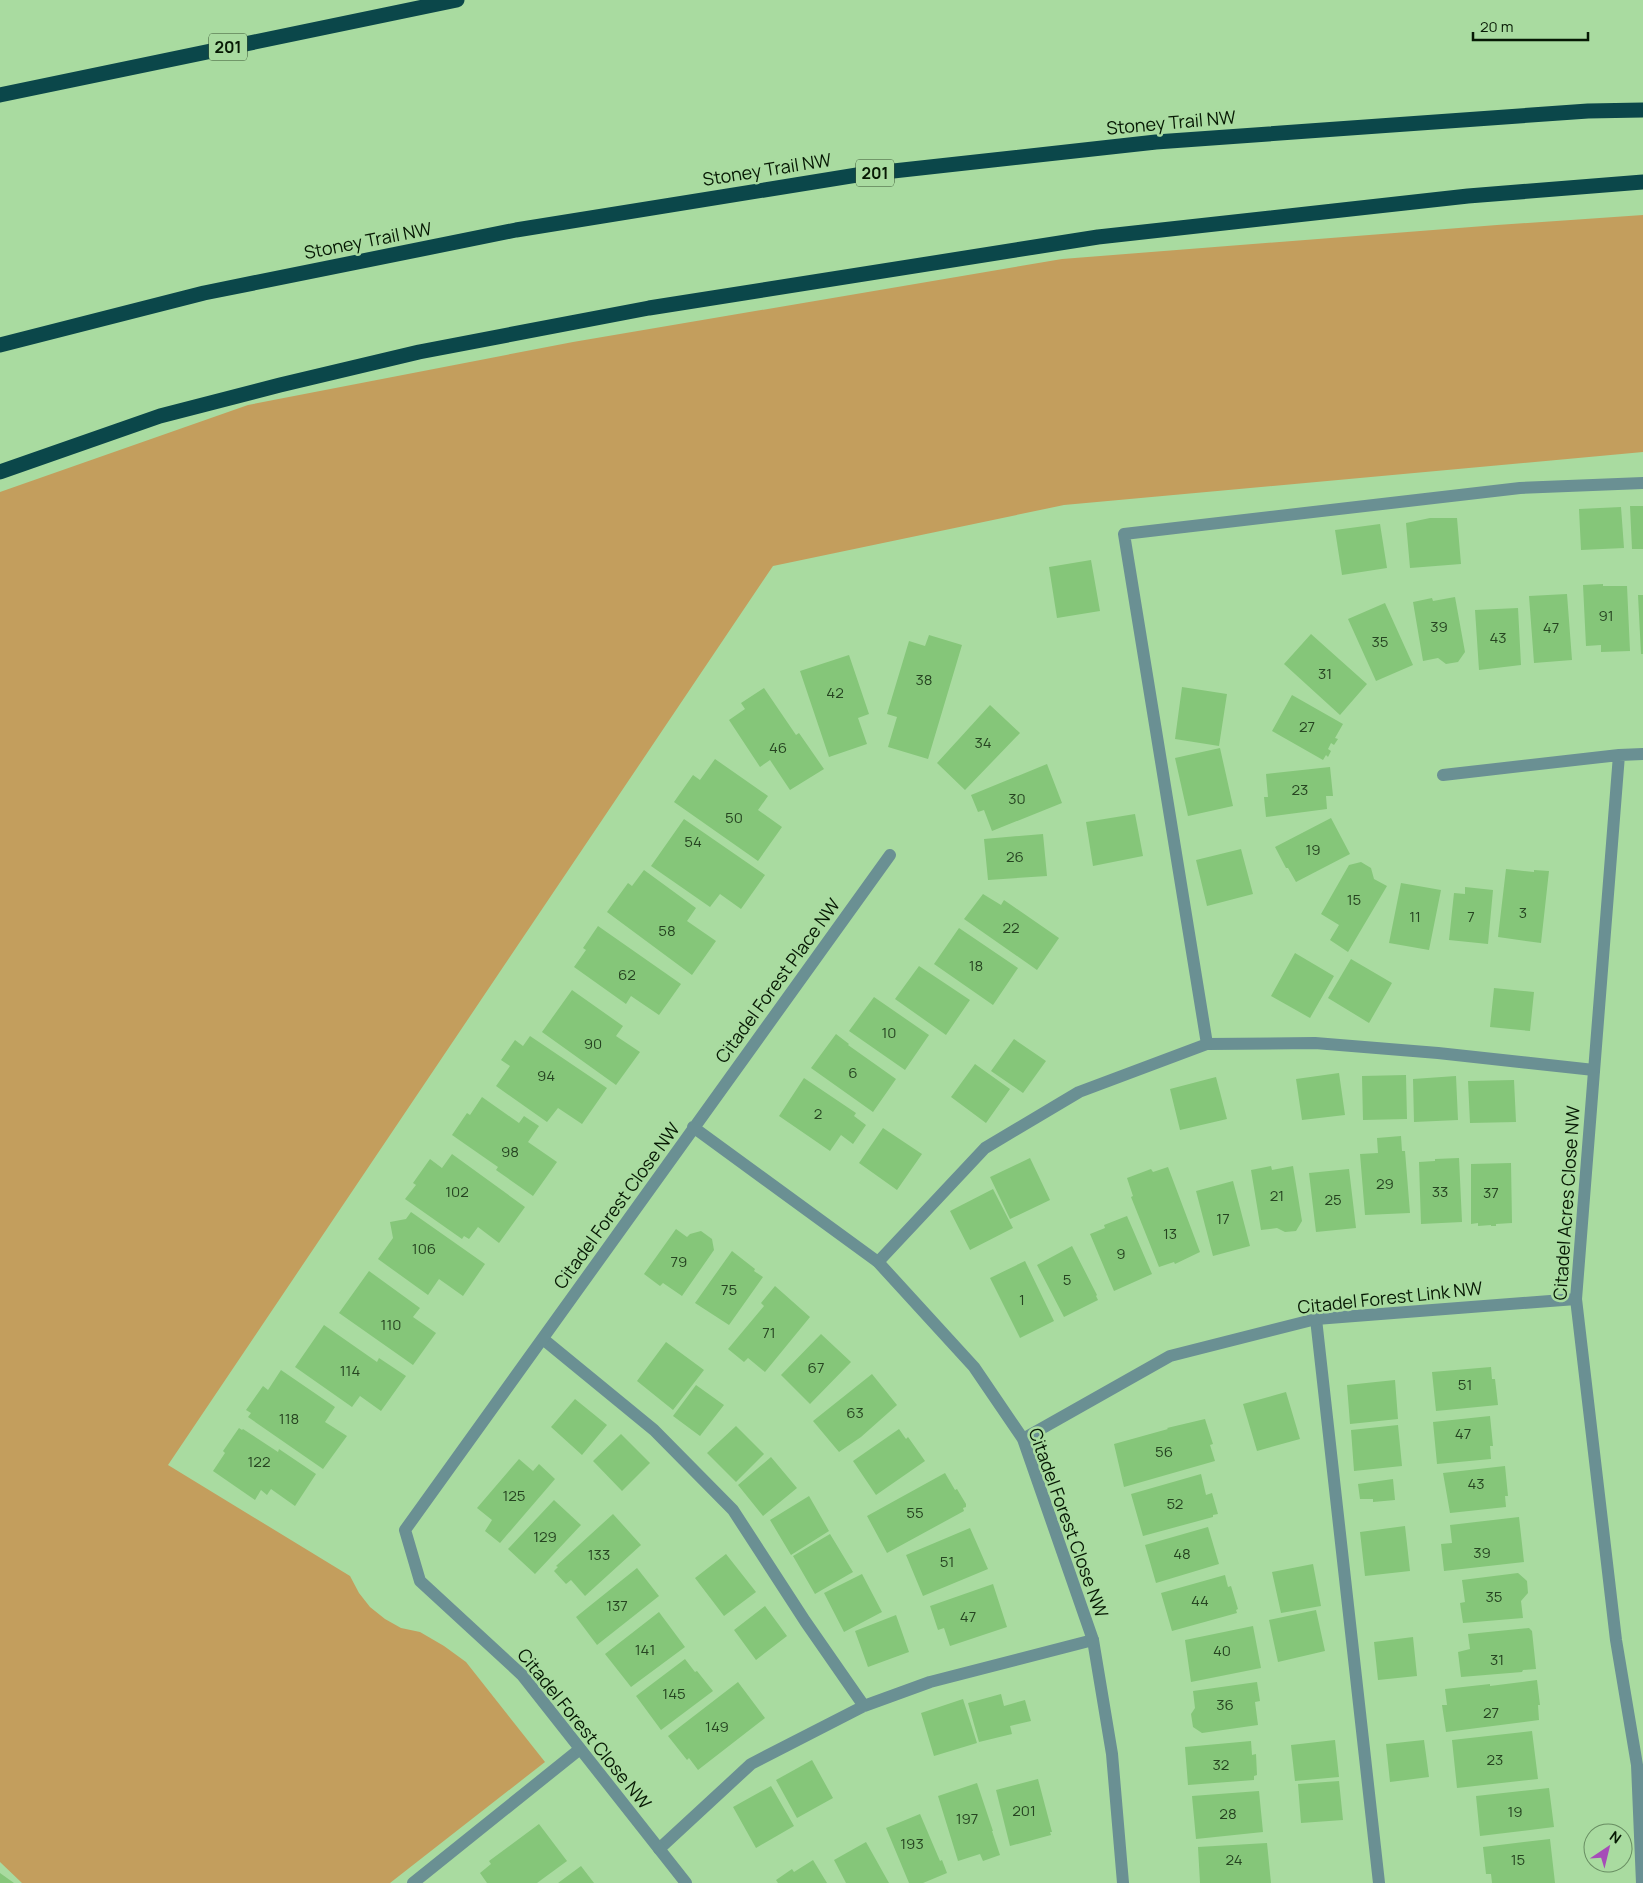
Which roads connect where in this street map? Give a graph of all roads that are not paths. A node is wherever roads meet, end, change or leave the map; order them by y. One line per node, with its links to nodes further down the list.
1 (457, 0): 2 (highway, 201)
2 (0, 95)
3 (1643, 110): 5 (highway, Stoney Trail NW / 201)
4 (1643, 182): 6 (highway)
5 (0, 346)
6 (0, 472)
7 (1643, 483): 12 (street)
8 (1619, 754): 9 (street); 10 (street); 13 (street, Citadel Acres Close NW)
9 (1643, 754)
10 (1442, 774)
11 (890, 855): 14 (street, Citadel Forest Place NW)
12 (1206, 1044): 13 (street); 15 (street)
13 (1594, 1070): 16 (street, Citadel Acres Close NW)
14 (693, 1127): 15 (street, Citadel Forest Close NW); 18 (street, Citadel Forest Close NW)
15 (878, 1262): 19 (street, Citadel Forest Close NW)
16 (1576, 1299): 17 (street, Citadel Forest Link NW); 23 (street, Citadel Acres Close NW)
17 (1316, 1319): 19 (street, Citadel Forest Link NW); 28 (street)
18 (543, 1339): 21 (street); 22 (street, Citadel Forest Close NW)
19 (1022, 1440): 20 (street, Citadel Forest Close NW)
20 (1093, 1640): 21 (street); 27 (street, Citadel Forest Close NW)
21 (864, 1706): 24 (street)
22 (580, 1749): 24 (street, Citadel Forest Close NW); 25 (street)
23 (1640, 1765): 29 (street, Citadel Acres Close NW)
24 (660, 1849): 26 (street, Citadel Forest Close NW)
25 (413, 1883)
26 (686, 1883)
27 (1123, 1883)
28 (1379, 1883)
29 (1642, 1883)

